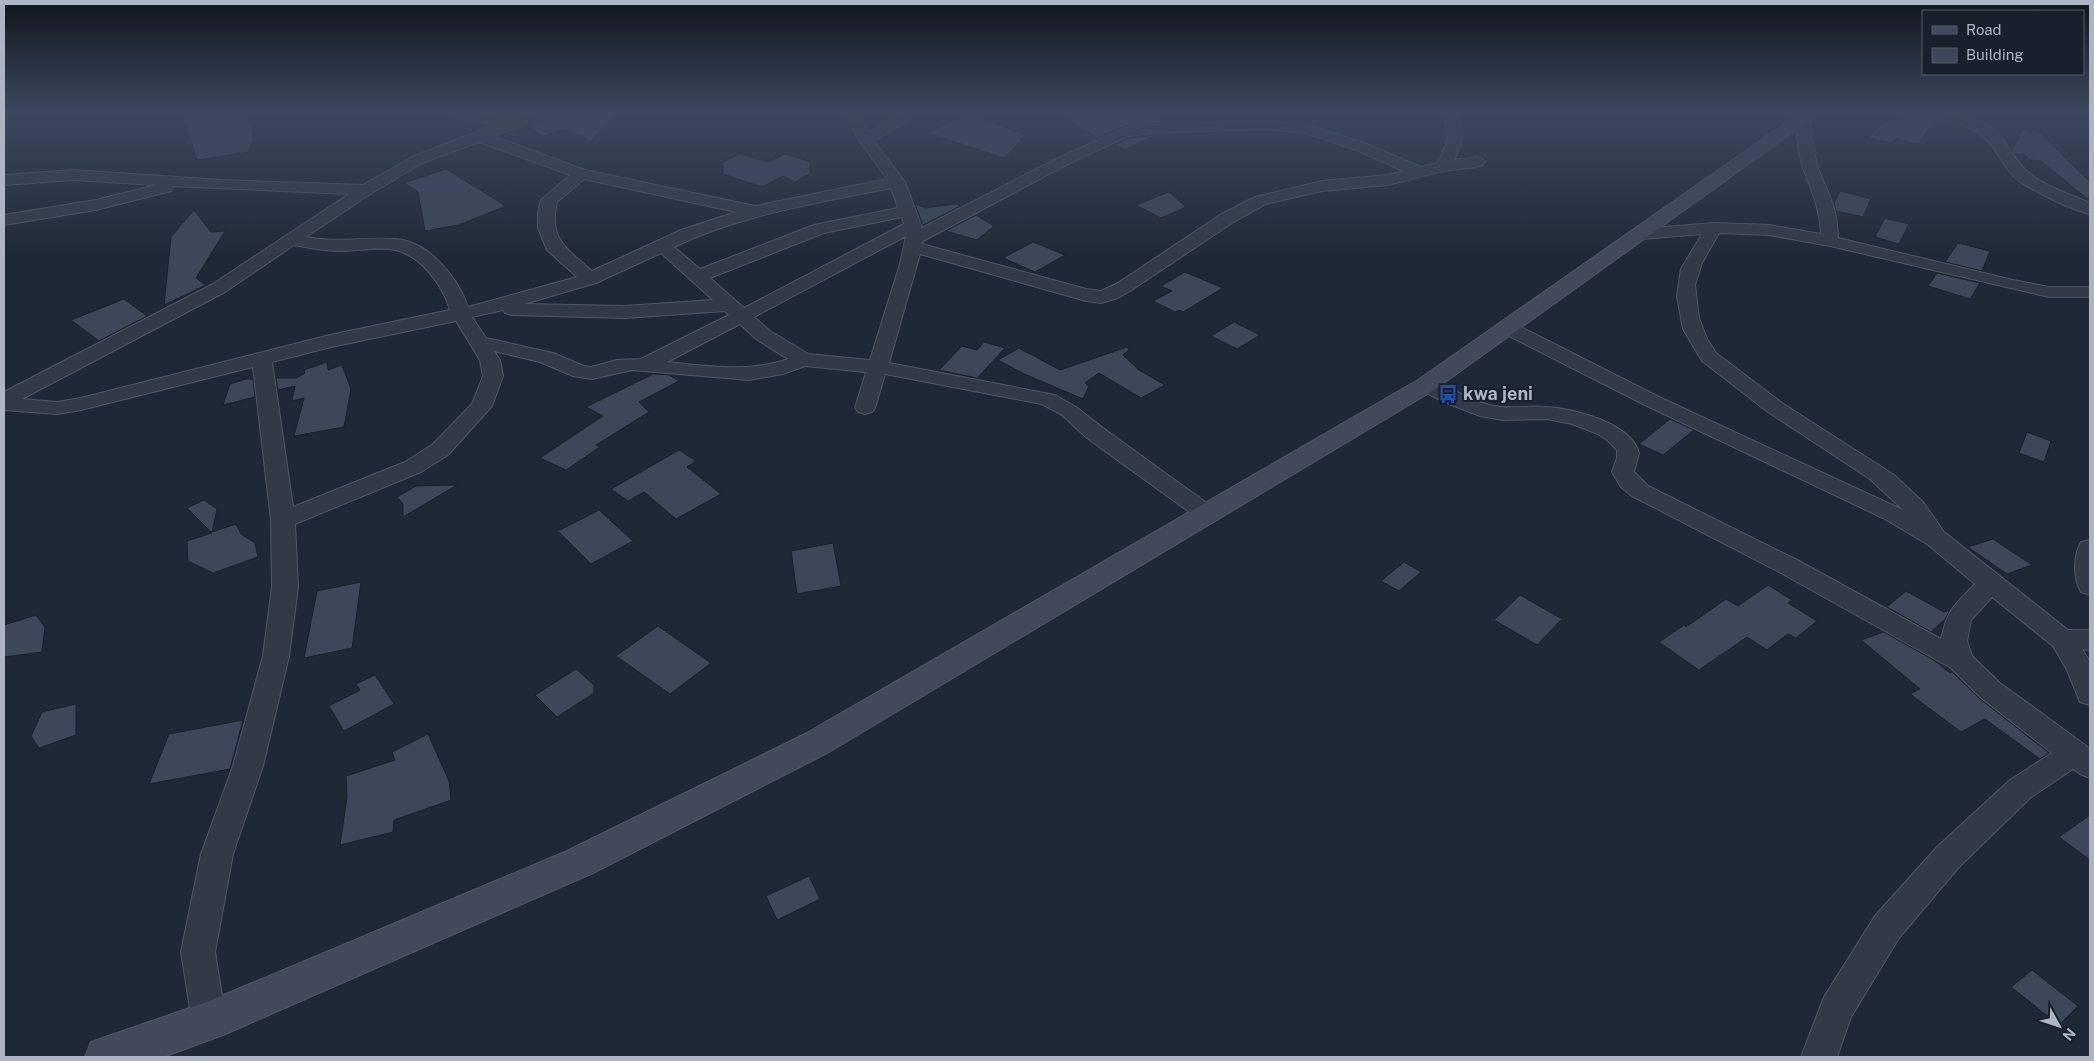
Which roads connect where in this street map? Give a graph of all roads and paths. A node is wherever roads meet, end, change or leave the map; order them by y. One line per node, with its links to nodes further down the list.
1 (416, 161): 17 (street)
2 (544, 161): 13 (street)
3 (881, 161): 15 (street)
4 (1065, 161): 24 (street)
5 (1392, 161): 12 (street)
6 (1446, 161): 11 (street)
7 (1744, 161): 25 (street)
8 (1810, 161): 27 (street)
9 (2009, 161): 19 (street)
10 (1476, 162): 11 (street)
11 (1443, 166): 12 (street)
12 (1419, 172): 24 (street)
13 (580, 174): 21 (street); 30 (street)
14 (4, 180): 16 (street)
15 (897, 182): 21 (street); 24 (street)
16 (186, 183): 17 (street); 22 (street)
17 (366, 190): 26 (street)
18 (2090, 197): 19 (street)
19 (2065, 198): 20 (street)
20 (2090, 209)
21 (754, 210): 28 (street)
22 (4, 220)
23 (1714, 228): 25 (street); 27 (street); 46 (street)
24 (913, 230): 29 (street); 33 (street); 40 (street)
25 (1640, 234): 35 (street)
26 (293, 240): 34 (street); 42 (street)
27 (1830, 241): 31 (street)
28 (662, 245): 29 (street); 30 (street)
29 (697, 277): 33 (street)
30 (590, 279): 32 (street)
31 (2090, 292)
32 (485, 309): 33 (street); 34 (street)
33 (735, 311): 38 (street); 39 (street)
34 (461, 314): 36 (street); 37 (street)
35 (1508, 328): 41 (street); 46 (street)
36 (479, 342): 39 (street); 45 (street)
37 (262, 360): 42 (street); 45 (street)
38 (803, 360): 39 (street); 40 (street)
39 (644, 365)
40 (878, 367): 43 (street); 44 (street)
41 (1426, 385): 44 (street); 52 (street)
42 (4, 402)
43 (865, 408)
44 (1207, 514): 55 (street)
45 (283, 520): 55 (street)
46 (1935, 538): 48 (street)
47 (2090, 548): 49 (street)
48 (1990, 583): 50 (street); 52 (street)
49 (2090, 586)
50 (2062, 639): 51 (street); 53 (street)
51 (2090, 640)
52 (1960, 661): 54 (street)
53 (2090, 694)
54 (2082, 760): 58 (street)
55 (194, 1026): 56 (street); 57 (street)
56 (106, 1057)
57 (153, 1057)
58 (1819, 1057)

